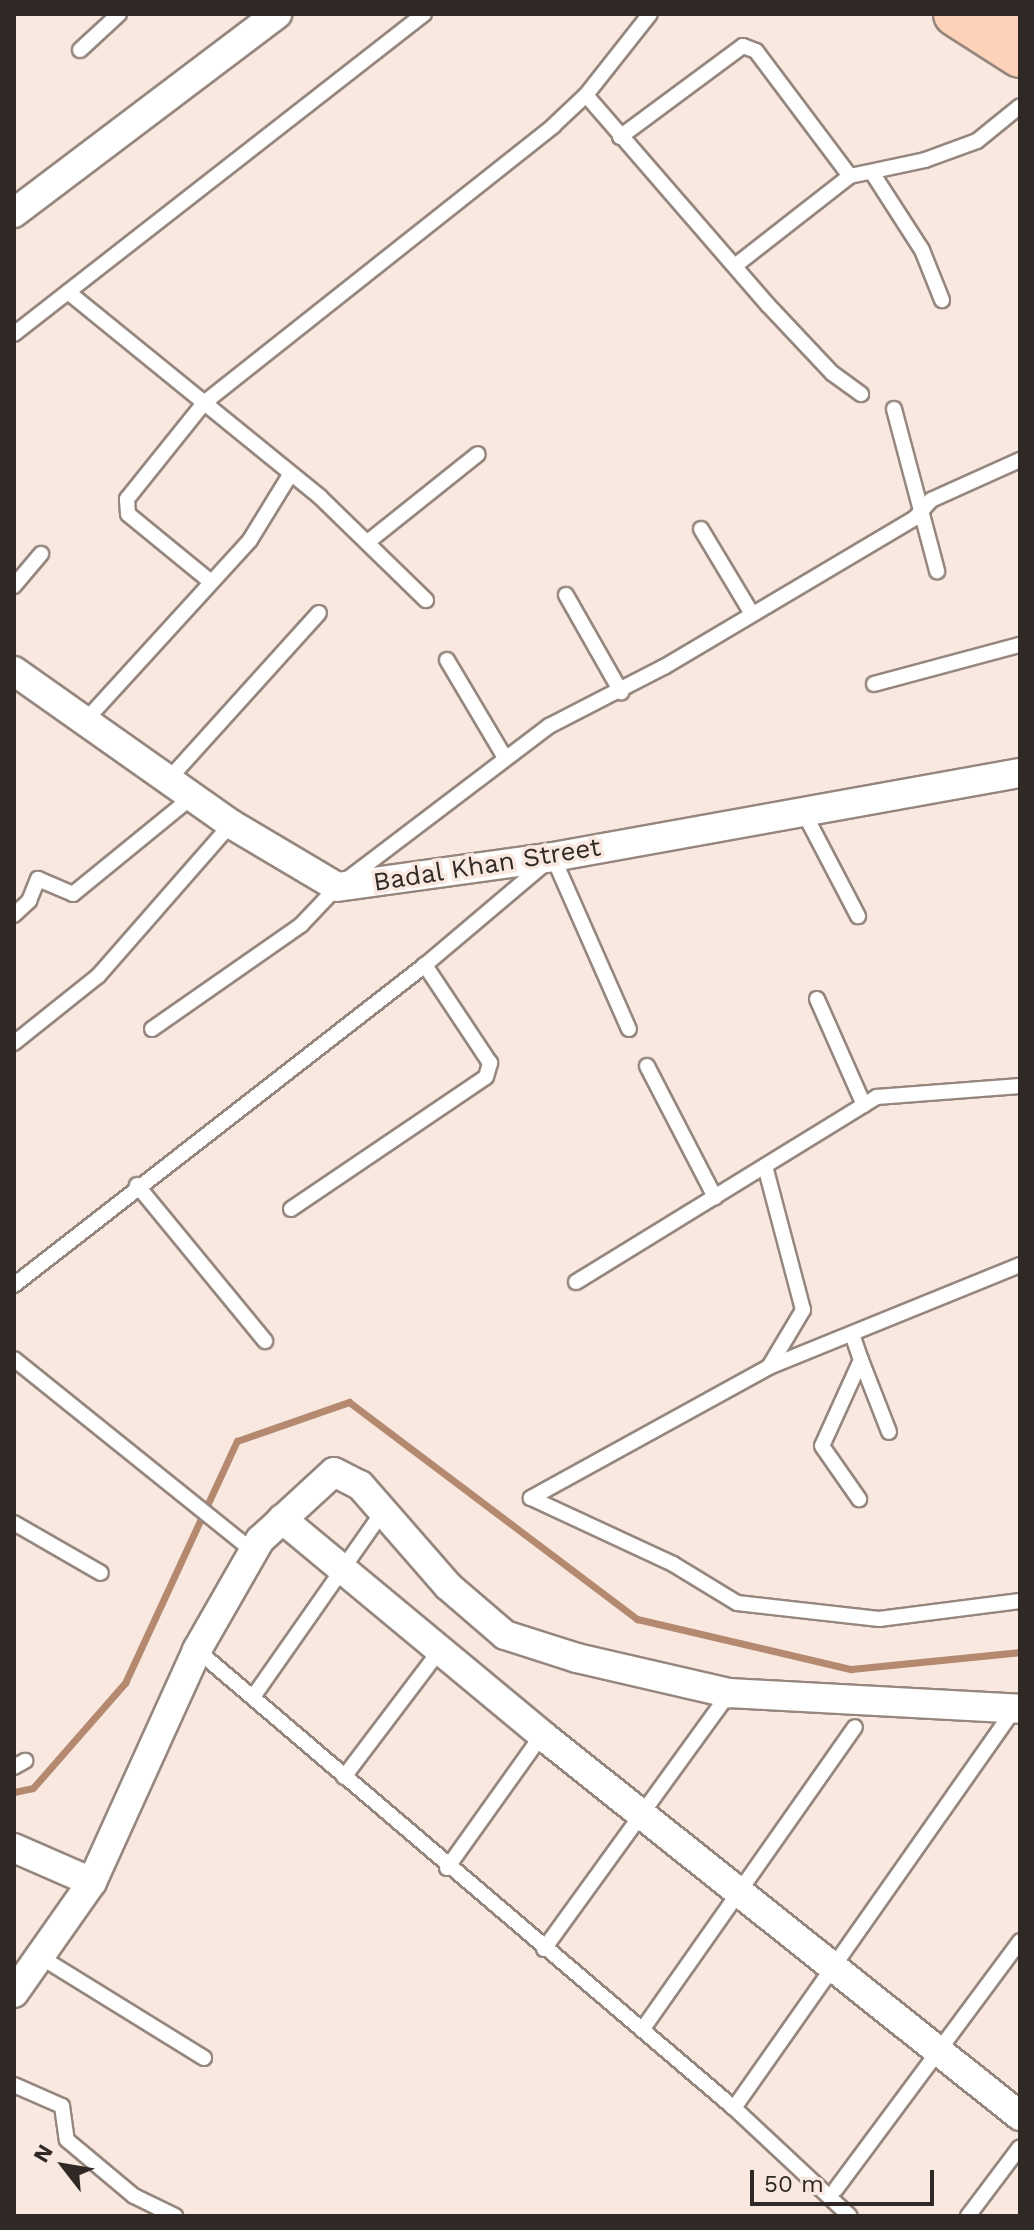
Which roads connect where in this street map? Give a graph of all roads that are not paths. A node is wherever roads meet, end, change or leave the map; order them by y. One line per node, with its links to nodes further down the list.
1 (119, 14): 6 (lane)
2 (277, 14): 13 (street)
3 (424, 14): 15 (lane)
4 (650, 14): 8 (lane)
5 (956, 14): 7 (main road)
6 (80, 50)
7 (1020, 55)
8 (586, 95): 10 (lane); 19 (lane)
9 (1020, 106): 11 (lane)
10 (620, 137): 12 (lane); 14 (lane)
11 (873, 174): 12 (lane); 16 (lane)
12 (850, 176): 14 (lane)
13 (14, 213)
14 (736, 265): 18 (lane)
15 (68, 292): 17 (lane); 19 (lane)
16 (942, 300)
17 (14, 334)
18 (861, 394)
19 (204, 403): 23 (lane); 29 (lane)
20 (894, 409): 24 (lane)
21 (478, 454): 26 (lane)
22 (1020, 460): 24 (lane)
23 (290, 475): 26 (lane); 29 (lane)
24 (922, 511): 28 (lane); 34 (lane)
25 (701, 529): 34 (lane)
26 (369, 541): 32 (lane)
27 (41, 554): 30 (lane)
28 (937, 571)
29 (211, 582): 40 (lane)
30 (14, 586)
31 (566, 595): 39 (lane)
32 (426, 600)
33 (319, 613): 43 (lane)
34 (752, 614): 39 (lane)
35 (1020, 645): 38 (lane)
36 (447, 660): 41 (lane)
37 (14, 671): 40 (street, Badal Khan Street)
38 (874, 684)
39 (621, 692): 41 (lane)
40 (85, 721): 43 (street, Badal Khan Street)
41 (504, 756): 48 (lane)
42 (1020, 773): 45 (street, Badal Khan Street)
43 (168, 780): 44 (street, Badal Khan Street)
44 (192, 797): 46 (street, Badal Khan Street); 49 (lane)
45 (802, 808): 47 (street, Badal Khan Street); 50 (lane)
46 (231, 824): 48 (street, Badal Khan Street); 55 (lane)
47 (553, 857): 48 (street, Badal Khan Street); 51 (lane); 54 (lane)
48 (337, 887): 53 (lane)
49 (14, 915)
50 (858, 916)
51 (425, 965): 60 (lane); 62 (lane)
52 (817, 999): 58 (lane)
53 (152, 1029)
54 (629, 1029)
55 (14, 1043)
56 (647, 1066): 61 (lane)
57 (1020, 1086): 58 (lane)
58 (864, 1105): 59 (lane)
59 (765, 1166): 61 (lane); 70 (lane)
60 (137, 1185): 65 (lane); 67 (lane)
61 (715, 1197): 64 (lane)
62 (291, 1209)
63 (1020, 1265): 66 (lane)
64 (576, 1282)
65 (14, 1285)
66 (852, 1334): 69 (lane); 70 (lane)
67 (265, 1341)
68 (14, 1359): 76 (lane)
69 (861, 1360): 71 (lane); 72 (lane)
70 (769, 1367): 79 (lane)
71 (889, 1432)
72 (859, 1499)
73 (383, 1511): 74 (street); 77 (lane); 82 (street)
74 (282, 1519): 76 (street); 77 (street)
75 (15, 1526): 78 (lane)
76 (245, 1545): 80 (street)
77 (340, 1567): 81 (street); 83 (lane)
78 (101, 1573)
79 (1020, 1601)
80 (197, 1650): 83 (lane); 91 (street)
81 (440, 1650): 86 (street); 87 (lane)
82 (729, 1693): 84 (street); 88 (lane)
83 (253, 1697): 87 (lane)
84 (1017, 1709): 96 (lane)
85 (855, 1727): 92 (lane)
86 (542, 1735): 88 (street); 90 (lane)
87 (344, 1777): 90 (lane)
88 (642, 1816): 92 (street); 94 (lane)
89 (14, 1848): 91 (street)
90 (447, 1868): 94 (lane)
91 (92, 1882): 95 (street)
92 (739, 1891): 96 (street); 98 (lane)
93 (1020, 1941): 99 (lane)
94 (544, 1949): 98 (lane)
95 (39, 1956): 97 (street); 100 (lane)
96 (834, 1969): 99 (street); 102 (lane)
97 (14, 1993)
98 (642, 2030): 102 (lane)
99 (940, 2054): 103 (street); 105 (lane)
100 (204, 2058)
101 (14, 2085): 106 (lane)
102 (734, 2108): 107 (lane)
103 (1020, 2116)
104 (1020, 2147): 108 (lane)
105 (836, 2189)
106 (175, 2216)
107 (850, 2216)
108 (968, 2216)

